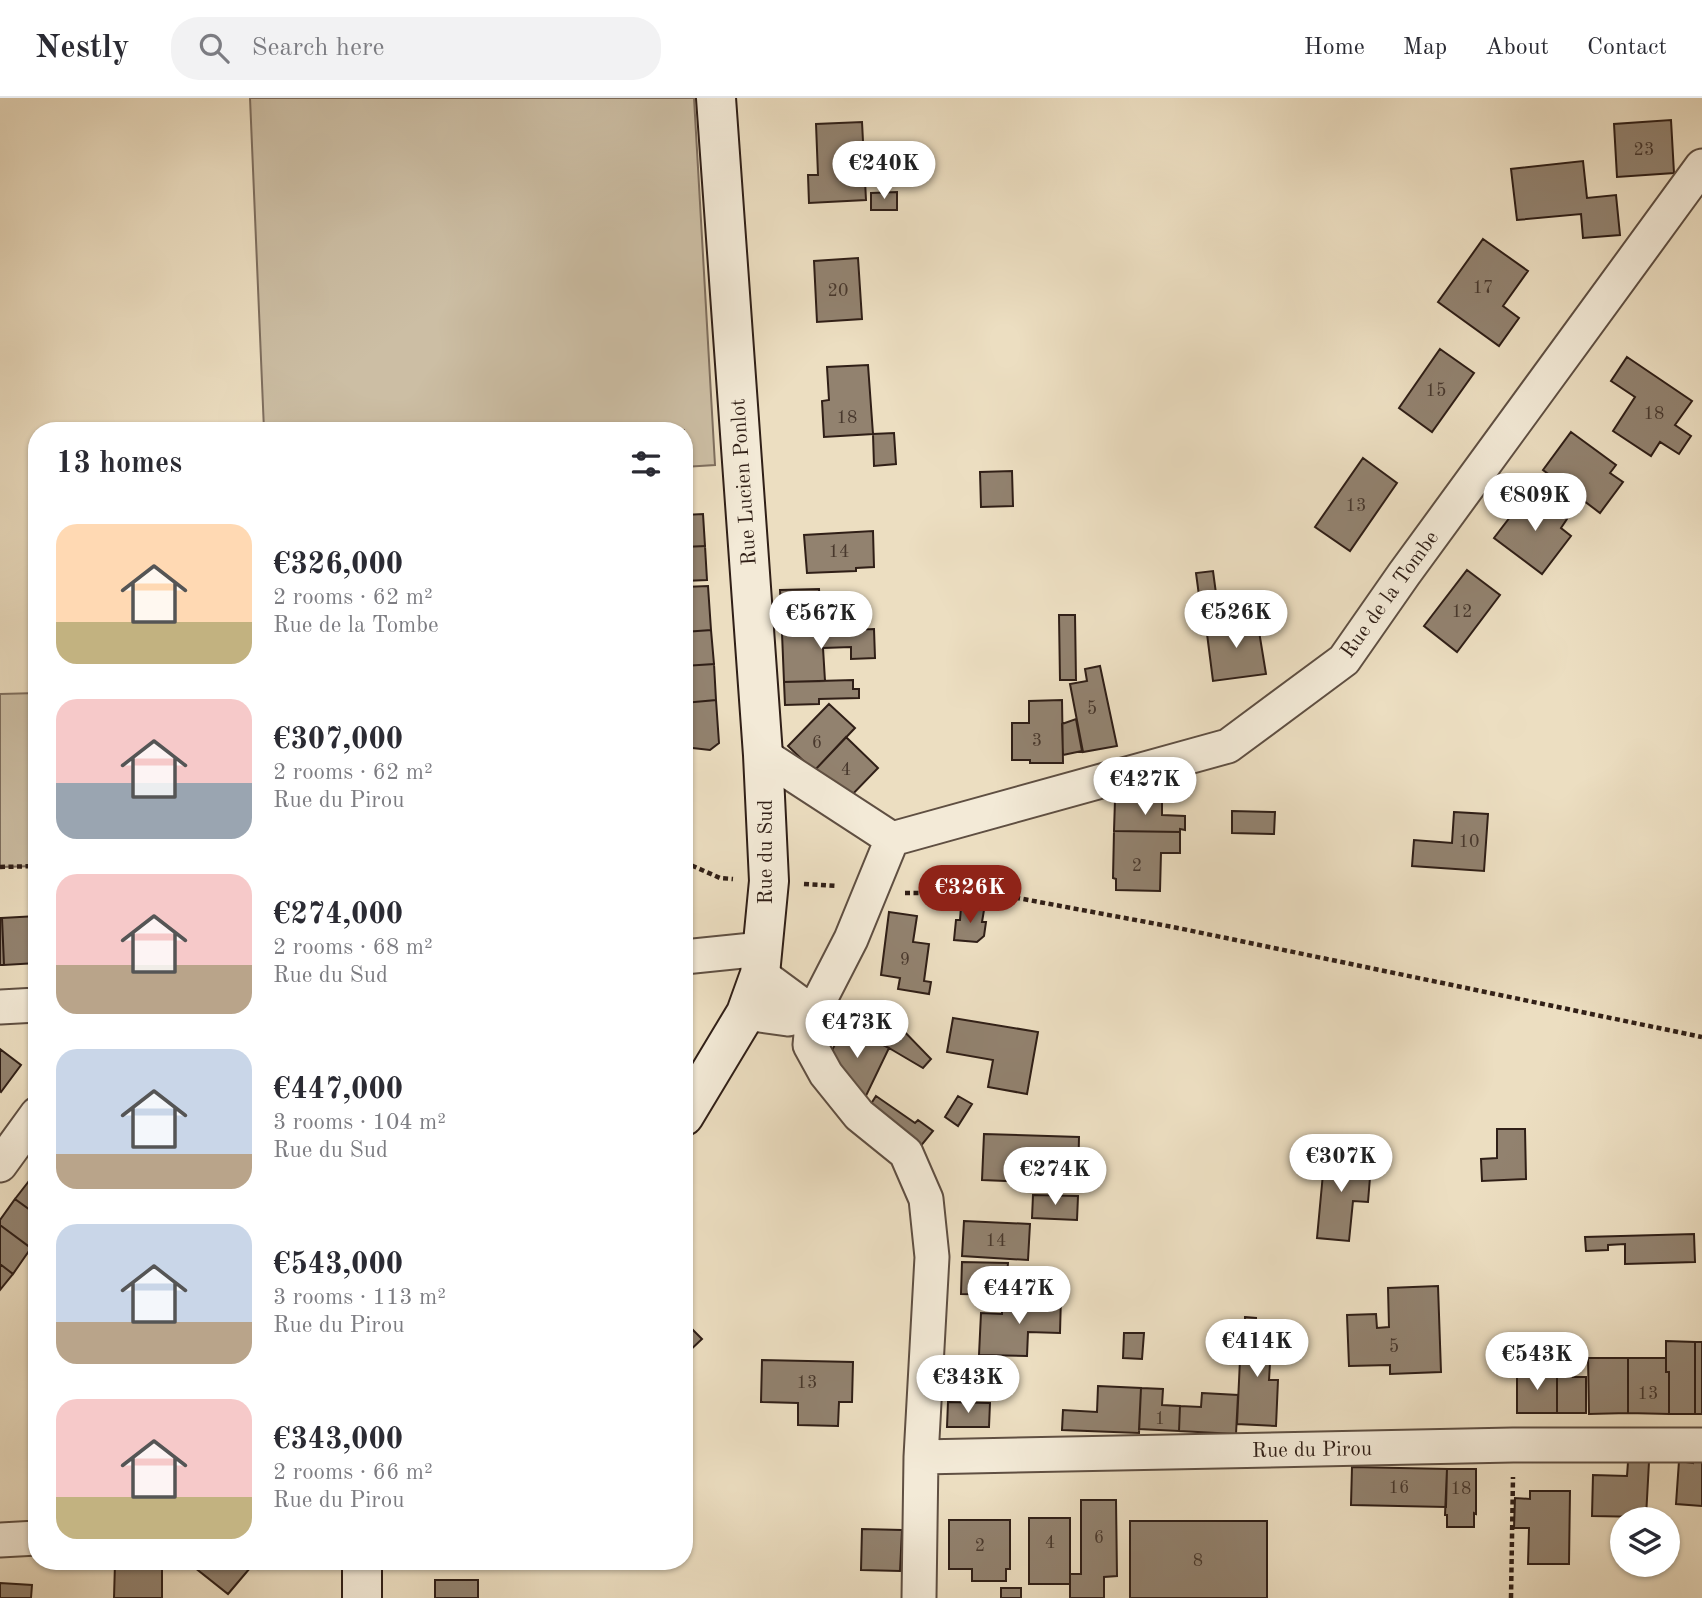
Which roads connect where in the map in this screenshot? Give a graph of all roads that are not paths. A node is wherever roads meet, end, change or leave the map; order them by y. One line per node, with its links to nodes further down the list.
1 (716, 98): 3 (main road, Rue Lucien Ponlot)
2 (1702, 166): 4 (street, Rue de la Tombe)
3 (763, 755): 4 (street); 6 (main road, Rue du Sud)
4 (892, 839): 10 (street)
5 (693, 958): 6 (street)
6 (761, 962): 9 (main road, Rue du Sud); 10 (street)
7 (28, 1005): 8 (street)
8 (0, 1007)
9 (746, 1013): 10 (street); 11 (main road, Rue du Sud)
10 (813, 1013): 15 (street)
11 (693, 1101)
12 (28, 1126): 13 (street)
13 (0, 1165)
14 (1702, 1445): 15 (street, Rue du Pirou)
15 (921, 1457): 20 (street)
16 (28, 1538): 17 (street)
17 (0, 1540)
18 (362, 1570): 19 (main road)
19 (362, 1598)
20 (919, 1598)

